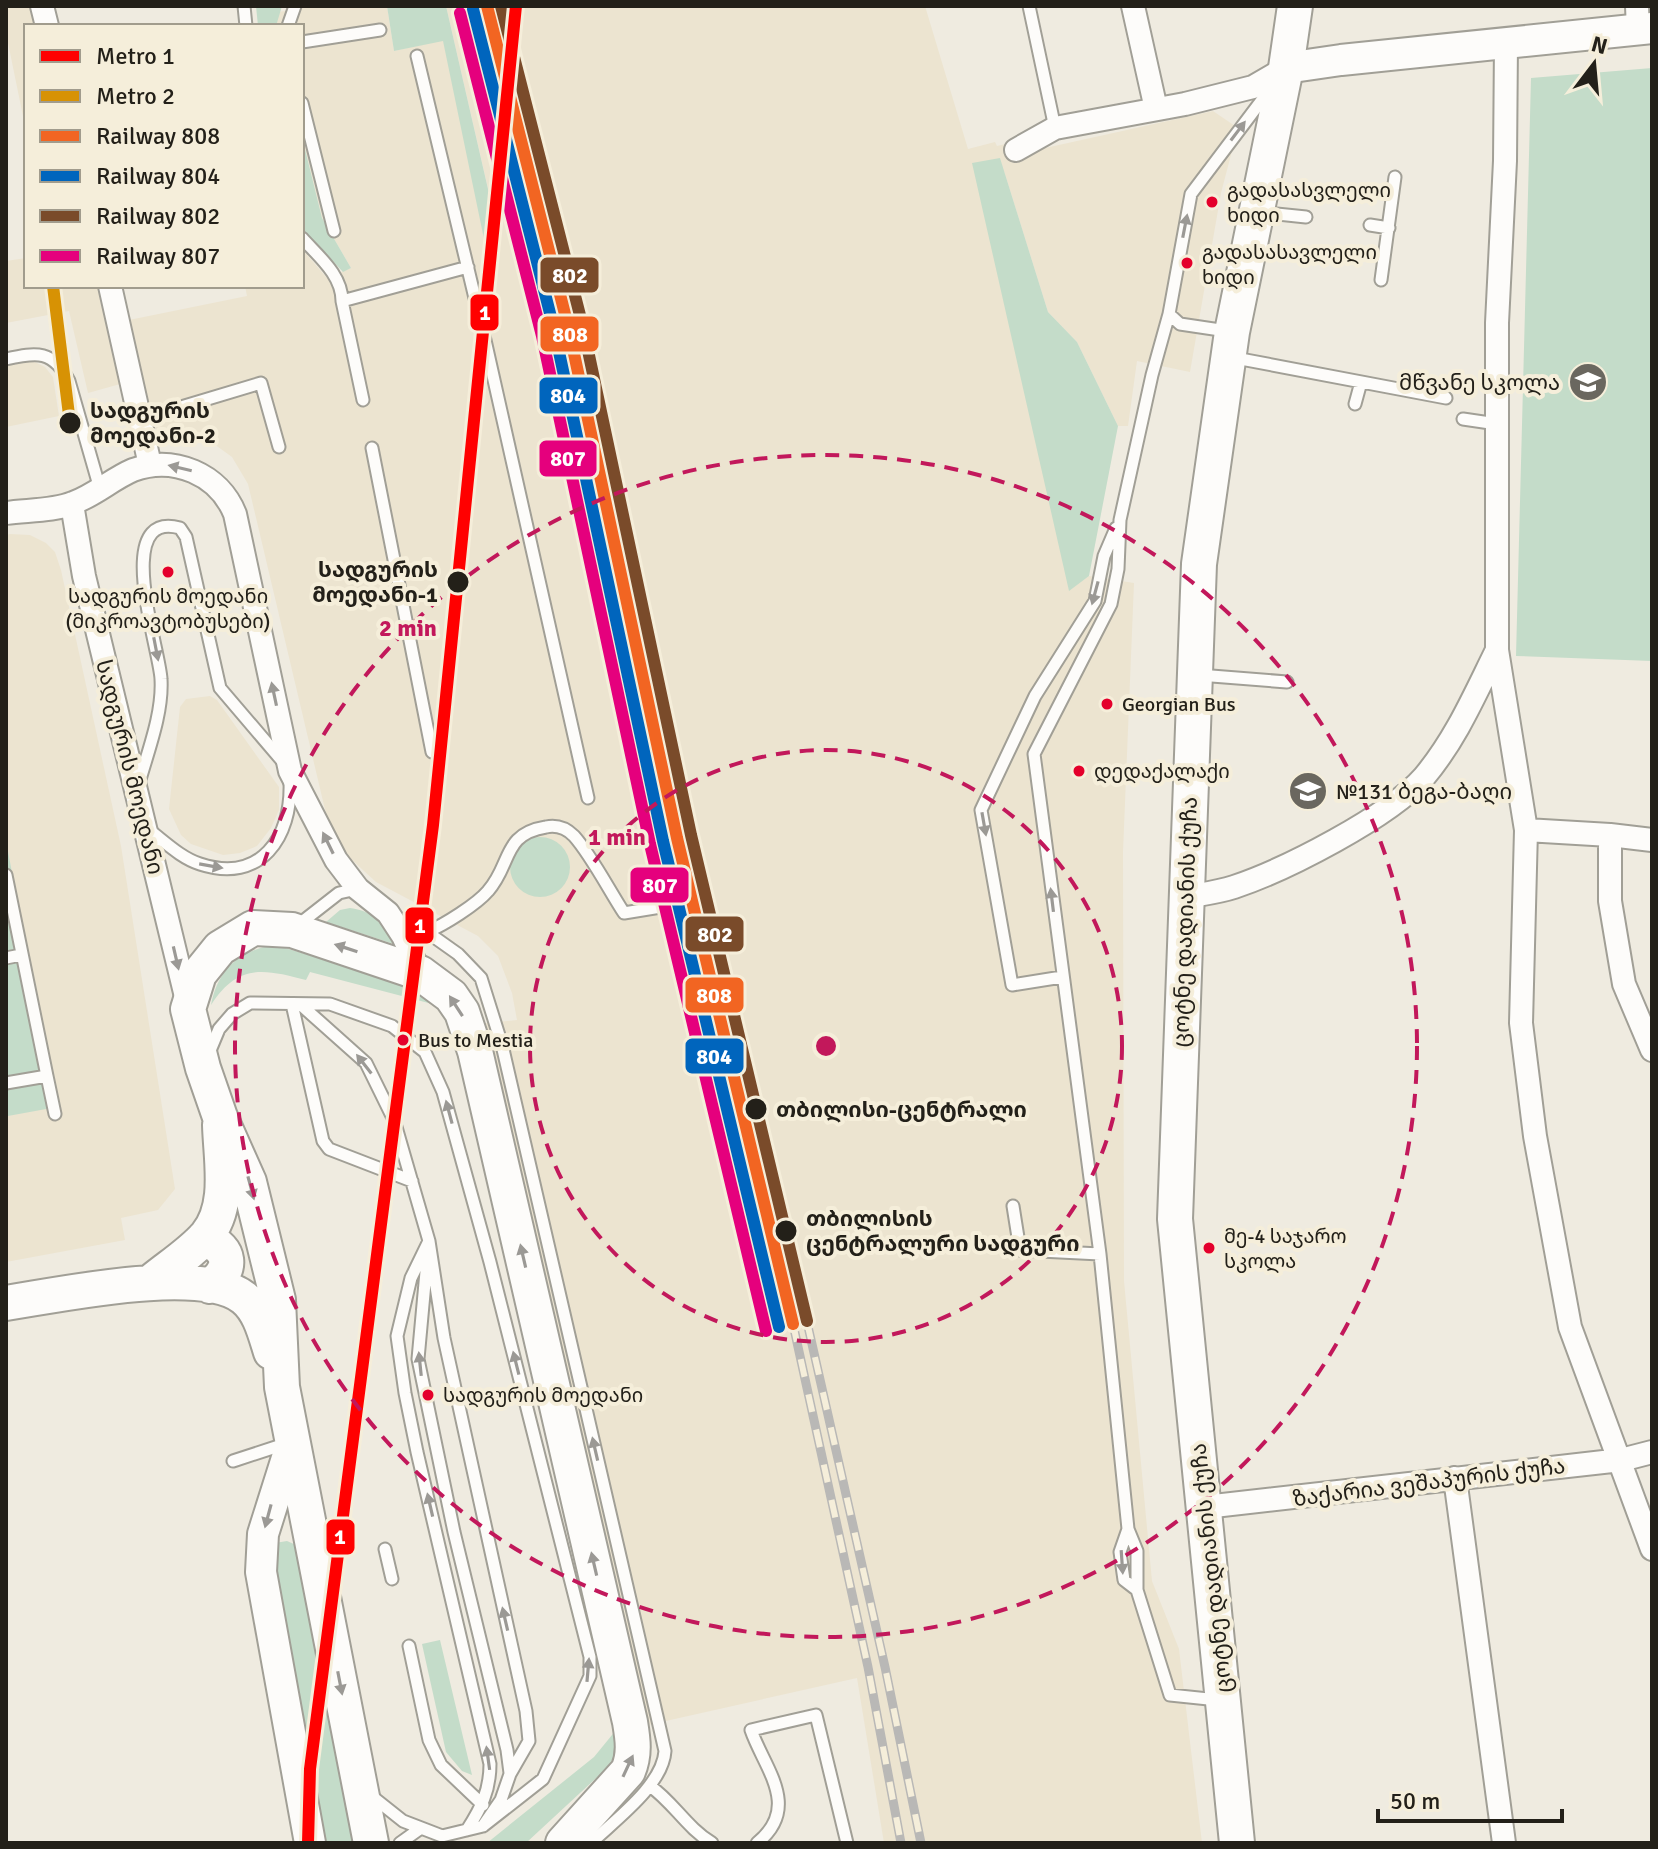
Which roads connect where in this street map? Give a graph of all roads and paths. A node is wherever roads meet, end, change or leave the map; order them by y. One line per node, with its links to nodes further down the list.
1 (1029, 6): 12 (lane)
2 (1133, 6): 10 (street)
3 (1295, 6): 9 (main road, ცოტნე დადიანის ქუჩა)
4 (1642, 21): 7 (street)
5 (380, 30): 6 (lane)
6 (304, 42)
7 (1506, 43): 9 (street); 34 (street)
8 (417, 56): 21 (lane)
9 (1286, 68): 10 (street); 15 (main road, ცოტნე დადიანის ქუჩა); 25 (lane, one-way to 9)
10 (1156, 109): 12 (street)
11 (304, 111): 19 (lane)
12 (1055, 128): 13 (street)
13 (1016, 150)
14 (1395, 177): 18 (lane)
15 (1256, 211): 16 (lane); 26 (main road, ცოტნე დადიანის ქუჩა)
16 (1306, 217)
17 (1370, 225): 18 (lane)
18 (1389, 228): 22 (lane)
19 (334, 231)
20 (304, 240): 24 (lane)
21 (468, 267): 24 (lane); 48 (lane)
22 (1381, 280)
23 (110, 288): 32 (street)
24 (342, 301): 30 (lane)
25 (1169, 314): 26 (lane); 41 (lane)
26 (1230, 344): 28 (lane); 43 (main road, ცოტნე დადიანის ქუჩა)
27 (6, 359): 38 (lane)
28 (1361, 382): 29 (lane); 31 (lane)
29 (1446, 398)
30 (363, 400)
31 (1355, 404)
32 (141, 419): 35 (lane); 37 (street)
33 (1463, 419): 34 (lane)
34 (1497, 424): 42 (street)
35 (279, 447)
36 (372, 448): 45 (lane)
37 (150, 465): 38 (street); 46 (street, one-way to 37)
38 (100, 489): 39 (street)
39 (72, 504): 40 (street); 47 (street, სადგურის მოედანი)
40 (6, 513)
41 (1120, 520): 63 (lane, one-way to 41); 63 (lane, one-way to 63)
42 (1497, 650): 50 (street); 55 (street)
43 (1195, 675): 44 (lane); 55 (main road, ცოტნე დადიანის ქუჩა)
44 (1287, 682)
45 (432, 752)
46 (290, 771): 47 (lane, one-way to 47); 49 (lane, one-way to 46); 54 (street, one-way to 46)
47 (137, 790): 49 (street, სადგურის მოედანი)
48 (588, 798)
49 (145, 827): 65 (street, სადგურის მოედანი, one-way to 65)
50 (1526, 830): 51 (street); 83 (street)
51 (1610, 835): 52 (street); 66 (street)
52 (1652, 840)
53 (6, 875): 60 (lane)
54 (358, 889): 57 (lane); 59 (street)
55 (1186, 897): 86 (main road, ცოტნე დადიანის ქუჩა)
56 (679, 904): 58 (lane)
57 (292, 930): 62 (main road, one-way to 57); 65 (main road)
58 (427, 932): 59 (lane); 95 (lane, one-way to 58)
59 (403, 936): 62 (street)
60 (21, 955): 61 (lane); 68 (lane)
61 (6, 958)
62 (420, 973): 104 (main road, one-way to 62)
63 (1062, 977): 76 (lane)
64 (296, 1005): 67 (lane); 72 (lane, one-way to 64); 72 (lane); 98 (lane, one-way to 64)
65 (188, 1009): 67 (main road, სადგურის მოედანი)
66 (1652, 1050)
67 (203, 1068): 71 (main road, სადგურის მოედანი)
68 (47, 1076): 69 (lane); 70 (lane)
69 (6, 1083)
70 (55, 1114)
71 (220, 1117): 74 (main road); 80 (main road, სადგურის მოედანი, one-way to 80)
72 (412, 1181): 75 (lane)
73 (1013, 1206): 76 (lane)
74 (204, 1238): 77 (main road); 78 (main road)
75 (429, 1241): 94 (lane, one-way to 75); 94 (lane, one-way to 75); 97 (lane, one-way to 75)
76 (1100, 1254): 87 (lane)
77 (152, 1281): 78 (main road); 79 (main road)
78 (210, 1286): 80 (main road)
79 (6, 1303)
80 (282, 1387): 81 (main road, სადგურის მოედანი)
81 (292, 1442): 84 (lane); 96 (main road, სადგურის მოედანი, one-way to 96); 101 (street, one-way to 101)
82 (1652, 1452): 83 (street, ზაქარია ვეშაპურის ქუჩა)
83 (1621, 1460): 85 (street, ზაქარია ვეშაპურის ქუჩა); 89 (street)
84 (233, 1461)
85 (1455, 1478): 86 (street, ზაქარია ვეშაპურის ქუჩა); 110 (street)
86 (1205, 1507): 93 (main road, ცოტნე დადიანის ქუჩა)
87 (1128, 1529): 91 (lane); 91 (lane, one-way to 91)
88 (385, 1549): 90 (lane)
89 (1652, 1549)
90 (392, 1579)
91 (1137, 1590): 93 (lane)
92 (409, 1646): 97 (lane)
93 (1224, 1701): 109 (main road, ცოტნე დადიანის ქუჩა)
94 (510, 1774): 98 (lane)
95 (650, 1786): 105 (lane); 106 (lane)
96 (360, 1787): 99 (lane); 102 (main road, სადგურის მოედანი)
97 (483, 1805): 100 (lane)
98 (483, 1826): 100 (lane)
99 (421, 1828): 100 (lane); 103 (lane)
100 (467, 1830)
101 (310, 1843)
102 (371, 1843)
103 (400, 1843)
104 (563, 1843)
105 (591, 1843)
106 (712, 1843)
107 (757, 1843): 108 (lane)
108 (847, 1843)
109 (1237, 1843)
110 (1504, 1843)

